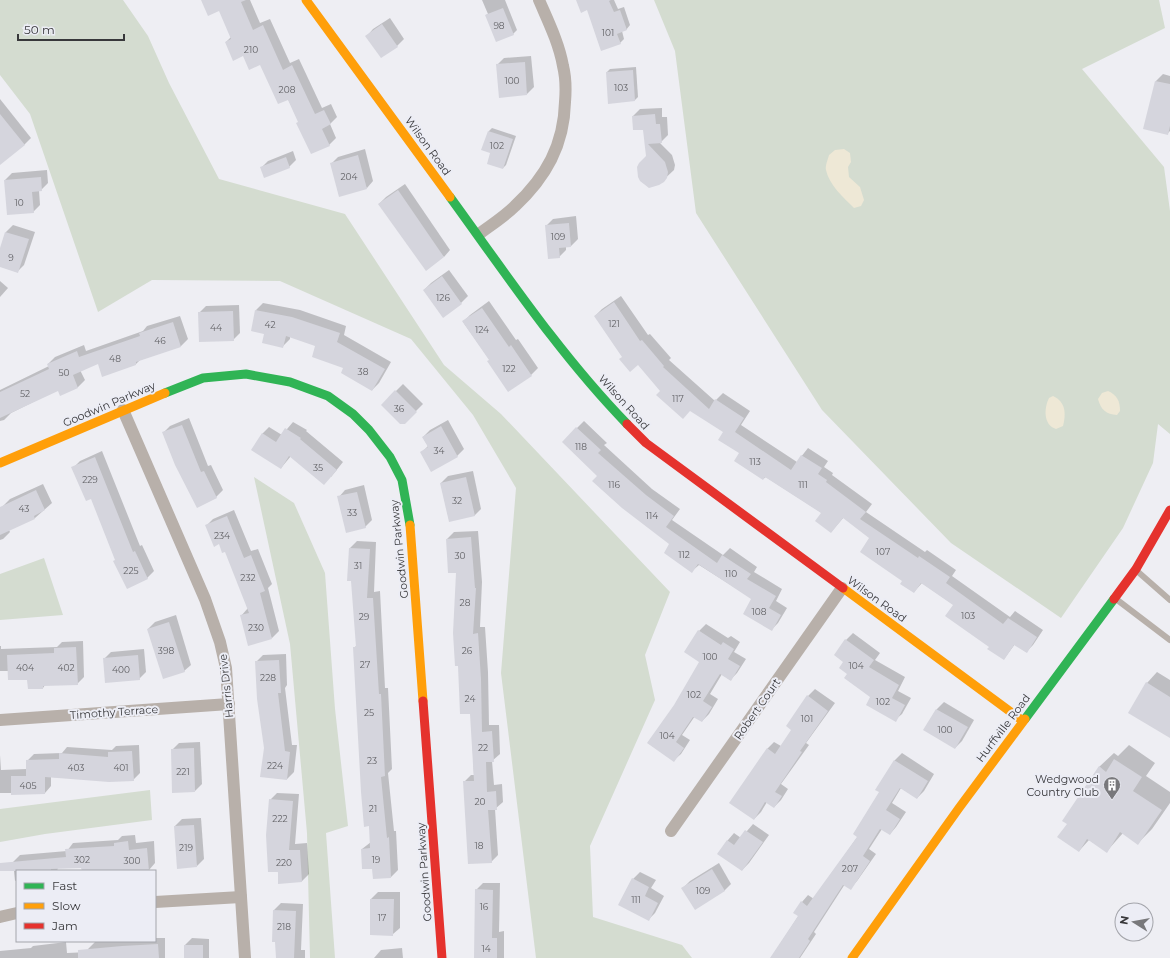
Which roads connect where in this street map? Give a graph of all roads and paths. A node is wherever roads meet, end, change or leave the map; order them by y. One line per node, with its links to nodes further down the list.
1 (306, 0): 3 (street, Wilson Road)
2 (539, 0): 3 (street)
3 (478, 234): 8 (street, Wilson Road)
4 (123, 410): 5 (street, Goodwin Parkway); 12 (street, Harris Drive); 21 (street, Goodwin Parkway)
5 (0, 463)
6 (1170, 510): 7 (street, Hurffville Road)
7 (1136, 569): 9 (street, Hurffville Road); 10 (lane)
8 (842, 588): 14 (street, Wilson Road); 15 (street, Robert Court)
9 (1115, 598): 11 (lane); 14 (street, Hurffville Road)
10 (1170, 600)
11 (1170, 640)
12 (229, 704): 13 (street, Timothy Terrace); 16 (street, Harris Drive)
13 (0, 720)
14 (1023, 721): 22 (street, Hurffville Road)
15 (671, 831)
16 (241, 897): 17 (street); 20 (street, Harris Drive)
17 (156, 902)
18 (16, 913): 19 (street)
19 (0, 917)
20 (245, 958)
21 (442, 958)
22 (852, 958)

